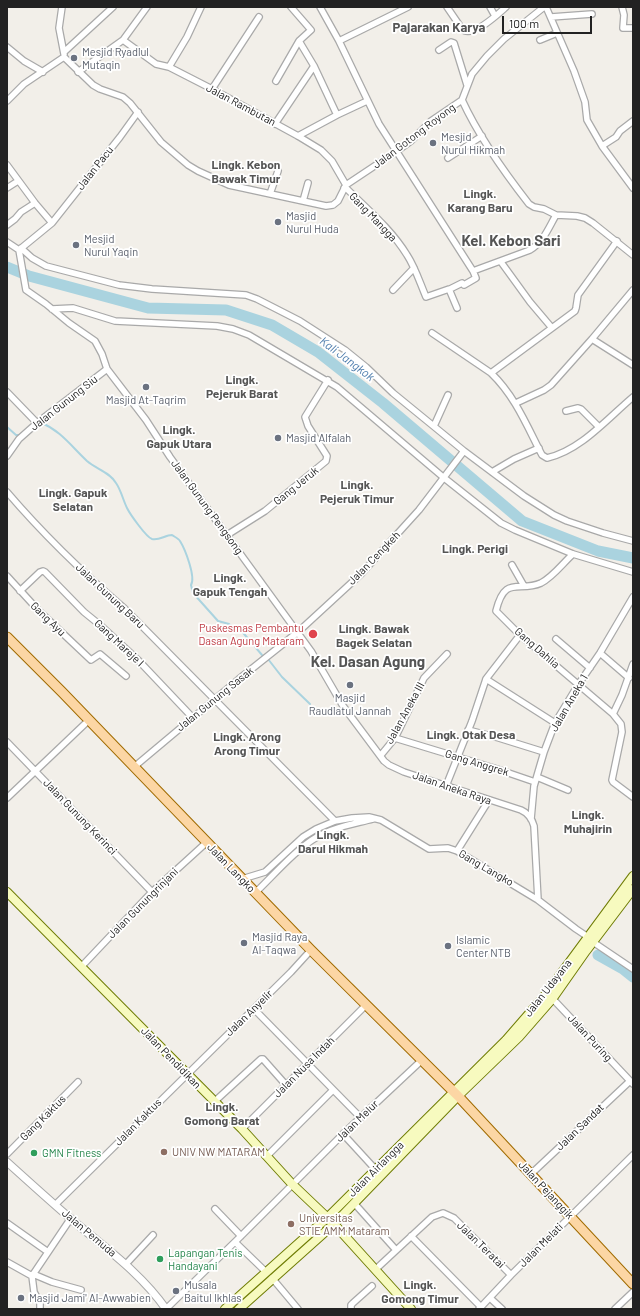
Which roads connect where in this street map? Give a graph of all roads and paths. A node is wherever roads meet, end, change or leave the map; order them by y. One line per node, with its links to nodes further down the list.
1 (62, 7): 25 (street)
2 (113, 7): 25 (street)
3 (147, 7): 19 (street)
4 (201, 7): 27 (street)
5 (291, 7): 21 (street)
6 (320, 7): 22 (street)
7 (408, 7): 22 (street)
8 (447, 7): 14 (street)
9 (490, 7): 14 (street)
10 (506, 7): 14 (street)
11 (545, 7): 16 (street); 31 (street, Jalan Gotong Royong)
12 (622, 7): 17 (street)
13 (592, 14): 16 (street)
14 (495, 16)
15 (259, 17): 32 (street)
16 (551, 17): 18 (street)
17 (633, 28)
18 (558, 33): 20 (street); 42 (street)
19 (123, 40): 27 (street, Jalan Rambutan); 29 (street)
20 (540, 40)
21 (299, 41): 26 (street); 30 (street)
22 (338, 41): 35 (street)
23 (7, 47): 28 (street)
24 (439, 50): 31 (street)
25 (64, 54): 28 (street); 29 (street, Jalan Gotong Royong)
26 (314, 66): 37 (street); 39 (street)
27 (169, 67): 32 (street, Jalan Rambutan)
28 (43, 72): 33 (street)
29 (78, 72): 36 (street, Jalan Gotong Royong)
30 (276, 81)
31 (468, 86): 34 (street, Jalan Gotong Royong)
32 (212, 89): 39 (street, Jalan Rambutan)
33 (8, 96)
34 (462, 100): 41 (street); 43 (street, Jalan Gotong Royong)
35 (368, 101): 37 (street); 43 (street)
36 (138, 112): 52 (street, Jalan Gotong Royong); 56 (street, Jalan Pacu)
37 (337, 115): 40 (street)
38 (633, 121): 42 (street)
39 (275, 124): 40 (street, Jalan Rambutan)
40 (298, 136): 49 (street, Jalan Rambutan)
41 (482, 136): 44 (street); 55 (street)
42 (602, 146): 51 (street)
43 (397, 151): 49 (street, Jalan Gotong Royong); 64 (street)
44 (448, 158)
45 (7, 164): 47 (street)
46 (278, 171): 52 (street)
47 (18, 181): 50 (street); 54 (street)
48 (308, 183): 53 (street)
49 (345, 186): 53 (street, Jalan Gotong Royong); 63 (street, Gang Mangga)
50 (7, 188)
51 (633, 188)
52 (270, 194): 53 (street, Jalan Gotong Royong)
53 (303, 201)
54 (35, 203): 56 (street); 57 (street)
55 (556, 215): 59 (street); 62 (street)
56 (52, 223): 60 (street, Jalan Pacu)
57 (7, 225)
58 (7, 242): 60 (street)
59 (617, 242): 61 (street); 70 (street)
60 (20, 251): 69 (street, Jalan Gunung Pengsong); 83 (street)
61 (633, 255)
62 (501, 262): 64 (street); 70 (street)
63 (414, 268): 65 (street, Gang Mangga); 66 (street)
64 (474, 271): 65 (street)
65 (450, 289): 68 (street)
66 (393, 290)
67 (633, 290): 72 (street)
68 (457, 308)
69 (52, 309): 74 (street, Jalan Gunung Pengsong); 76 (street)
70 (552, 328): 75 (street)
71 (432, 333): 75 (street)
72 (592, 339): 73 (street); 80 (street)
73 (633, 365)
74 (107, 369): 82 (street, Jalan Gunung Siu); 91 (street, Jalan Gunung Pengsong)
75 (491, 373): 80 (street)
76 (328, 380): 89 (street); 91 (street, Gang Jeruk)
77 (7, 392): 82 (street)
78 (448, 395): 83 (street)
79 (633, 397): 84 (street)
80 (516, 403): 85 (street)
81 (566, 411): 84 (street)
82 (37, 422): 87 (street, Jalan Gunung Siu)
83 (434, 426): 86 (street)
84 (599, 427): 85 (street)
85 (539, 448): 88 (street)
86 (464, 451): 88 (street); 89 (street, Jalan Cengkeh)
87 (7, 456)
88 (492, 472): 92 (street)
89 (445, 476): 93 (street); 100 (street, Jalan Cengkeh)
90 (7, 492): 112 (street, Jalan Gunung Baru)
91 (227, 535): 100 (street, Jalan Gunung Pengsong)
92 (633, 541)
93 (573, 554): 95 (street); 97 (street)
94 (512, 565): 97 (street)
95 (633, 572)
96 (7, 576): 98 (street, Gang Ayu)
97 (524, 586): 101 (street, Gang Dahlia)
98 (20, 591): 108 (street, Gang Ayu); 114 (street, Gang Mareje I)
99 (633, 598): 104 (street, Jalan Aneka 1)
100 (298, 632): 112 (street, Jalan Gunung Sasak); 121 (street, Jalan Aneka Raya)
101 (520, 635): 110 (street); 111 (street, Gang Dahlia)
102 (8, 639): 115 (main road, Jalan Langko)
103 (556, 639): 107 (street)
104 (600, 653): 107 (street, Jalan Aneka 1); 109 (street)
105 (447, 654): 118 (street, Jalan Aneka III)
106 (633, 664): 109 (street)
107 (590, 668): 111 (street, Jalan Aneka 1)
108 (126, 676)
109 (629, 678): 113 (street)
110 (486, 680): 116 (street); 117 (street)
111 (578, 685): 113 (street, Gang Dahlia); 116 (street, Jalan Aneka 1)
112 (214, 699): 114 (street, Jalan Gunung Sasak); 133 (street, Jalan Gunung Baru)
113 (613, 714): 128 (street)
114 (193, 718): 123 (street, Jalan Gunung Sasak)
115 (89, 720): 123 (main road, Jalan Langko); 124 (street)
116 (555, 723): 120 (street, Jalan Aneka 1)
117 (468, 730): 120 (street); 122 (street)
118 (395, 738): 121 (street, Jalan Aneka III); 122 (street, Gang Anggrek)
119 (7, 742): 124 (street, Jalan Gunung Kerinci)
120 (544, 752): 125 (street, Jalan Aneka 1)
121 (381, 755): 126 (street, Jalan Aneka Raya)
122 (458, 757): 125 (street, Gang Anggrek); 126 (street)
123 (134, 767): 134 (main road, Jalan Langko)
124 (35, 771): 129 (street); 140 (street, Jalan Gunung Kerinci)
125 (536, 779): 127 (street, Gang Anggrek); 132 (street, Jalan Aneka 1)
126 (446, 786): 130 (street, Jalan Aneka Raya)
127 (568, 790)
128 (633, 797)
129 (7, 798)
130 (489, 800): 132 (street, Jalan Aneka Raya); 135 (street)
131 (375, 818): 133 (street, Gang Langko); 135 (street, Gang Langko); 141 (street)
132 (531, 819): 142 (street)
133 (335, 820): 137 (street, Gang Langko)
134 (207, 842): 137 (main road, Jalan Langko); 140 (street, Jalan Gunungrinjani)
135 (458, 851): 142 (street, Gang Langko)
136 (633, 876): 143 (main road, Jalan Udayana)
137 (242, 879): 141 (main road, Jalan Langko)
138 (633, 889): 143 (main road, Jalan Udayana)
139 (7, 892): 145 (main road, Jalan Pendidikan)
140 (152, 892): 145 (street, Jalan Gunungrinjani)
141 (255, 893): 144 (main road, Jalan Langko)
142 (538, 900): 143 (street)
143 (590, 940): 146 (street); 147 (main road, Jalan Udayana)
144 (311, 950): 148 (main road, Jalan Langko); 149 (street, Jalan Anyelir)
145 (82, 966): 152 (main road, Jalan Pendidikan)
146 (633, 969)
147 (549, 996): 154 (street, Jalan Puring); 157 (main road, Jalan Udayana)
148 (366, 1005): 150 (main road, Jalan Langko); 151 (street, Jalan Nusa Indah)
149 (254, 1009): 151 (street); 152 (street, Jalan Anyelir)
150 (422, 1060): 157 (main road, Jalan Langko); 159 (street, Jalan Melur)
151 (308, 1063): 155 (street, Jalan Nusa Indah); 156 (street)
152 (187, 1074): 158 (main road, Jalan Pendidikan); 170 (street, Jalan Kaktus)
153 (78, 1082): 162 (street, Gang Kaktus)
154 (631, 1082): 167 (street, Jalan Sandat)
155 (286, 1085): 158 (street); 160 (street, Jalan Nusa Indah)
156 (333, 1090): 159 (street); 163 (street)
157 (456, 1094): 166 (main road, Jalan Airlangga); 167 (main road, Jalan Pejanggik); 169 (main road, Jalan Airlangga)
158 (214, 1102): 160 (main road, Jalan Pendidikan)
159 (360, 1118): 161 (street, Jalan Melur)
160 (242, 1129): 163 (main road, Jalan Pendidikan)
161 (343, 1134): 166 (street); 168 (street, Jalan Melur)
162 (7, 1154)
163 (267, 1156): 168 (main road, Jalan Pendidikan)
164 (633, 1156): 172 (street)
165 (7, 1162): 170 (street, Jalan Pemuda)
166 (376, 1170): 173 (main road, Jalan Airlangga)
167 (531, 1174): 172 (main road, Jalan Pejanggik)
168 (292, 1184): 173 (main road, Jalan Pendidikan); 178 (street, Jalan Melur)
169 (354, 1203): 176 (main road, Jalan Airlangga); 181 (street)
170 (55, 1205): 174 (street, Jalan Pemuda)
171 (215, 1209): 178 (street)
172 (570, 1216): 188 (street, Jalan Melati); 190 (main road, Jalan Pejanggik)
173 (328, 1217): 176 (main road, Jalan Pendidikan); 186 (main road, Jalan Airlangga)
174 (71, 1218): 182 (street); 184 (street, Jalan Pemuda)
175 (7, 1223): 182 (street)
176 (334, 1224): 185 (main road, Jalan Pendidikan); 189 (main road, Jalan Airlangga)
177 (153, 1235): 184 (street)
178 (242, 1236): 180 (street, Jalan Melur)
179 (411, 1236): 181 (street, Jalan Teratai); 188 (street, Jalan Teratai); 195 (street)
180 (235, 1242): 186 (street); 197 (street, Jalan Melur)
181 (396, 1250): 185 (street, Jalan Teratai)
182 (48, 1252): 187 (street)
183 (7, 1262): 187 (street)
184 (126, 1264): 197 (street, Jalan Pemuda)
185 (376, 1269): 202 (main road, Jalan Pendidikan)
186 (266, 1272): 198 (main road, Jalan Airlangga)
187 (33, 1275): 192 (street); 196 (street)
188 (511, 1275): 194 (street, Jalan Melati)
189 (272, 1278): 199 (main road, Jalan Airlangga); 200 (street)
190 (631, 1278)
191 (372, 1286): 201 (street)
192 (81, 1290)
193 (633, 1292): 204 (street)
194 (490, 1298): 195 (street, Jalan Melati); 203 (street)
195 (480, 1308)
196 (40, 1309)
197 (166, 1309)
198 (226, 1309)
199 (239, 1309)
200 (298, 1309)
201 (351, 1309)
202 (411, 1309)
203 (502, 1309)
204 (615, 1309)

